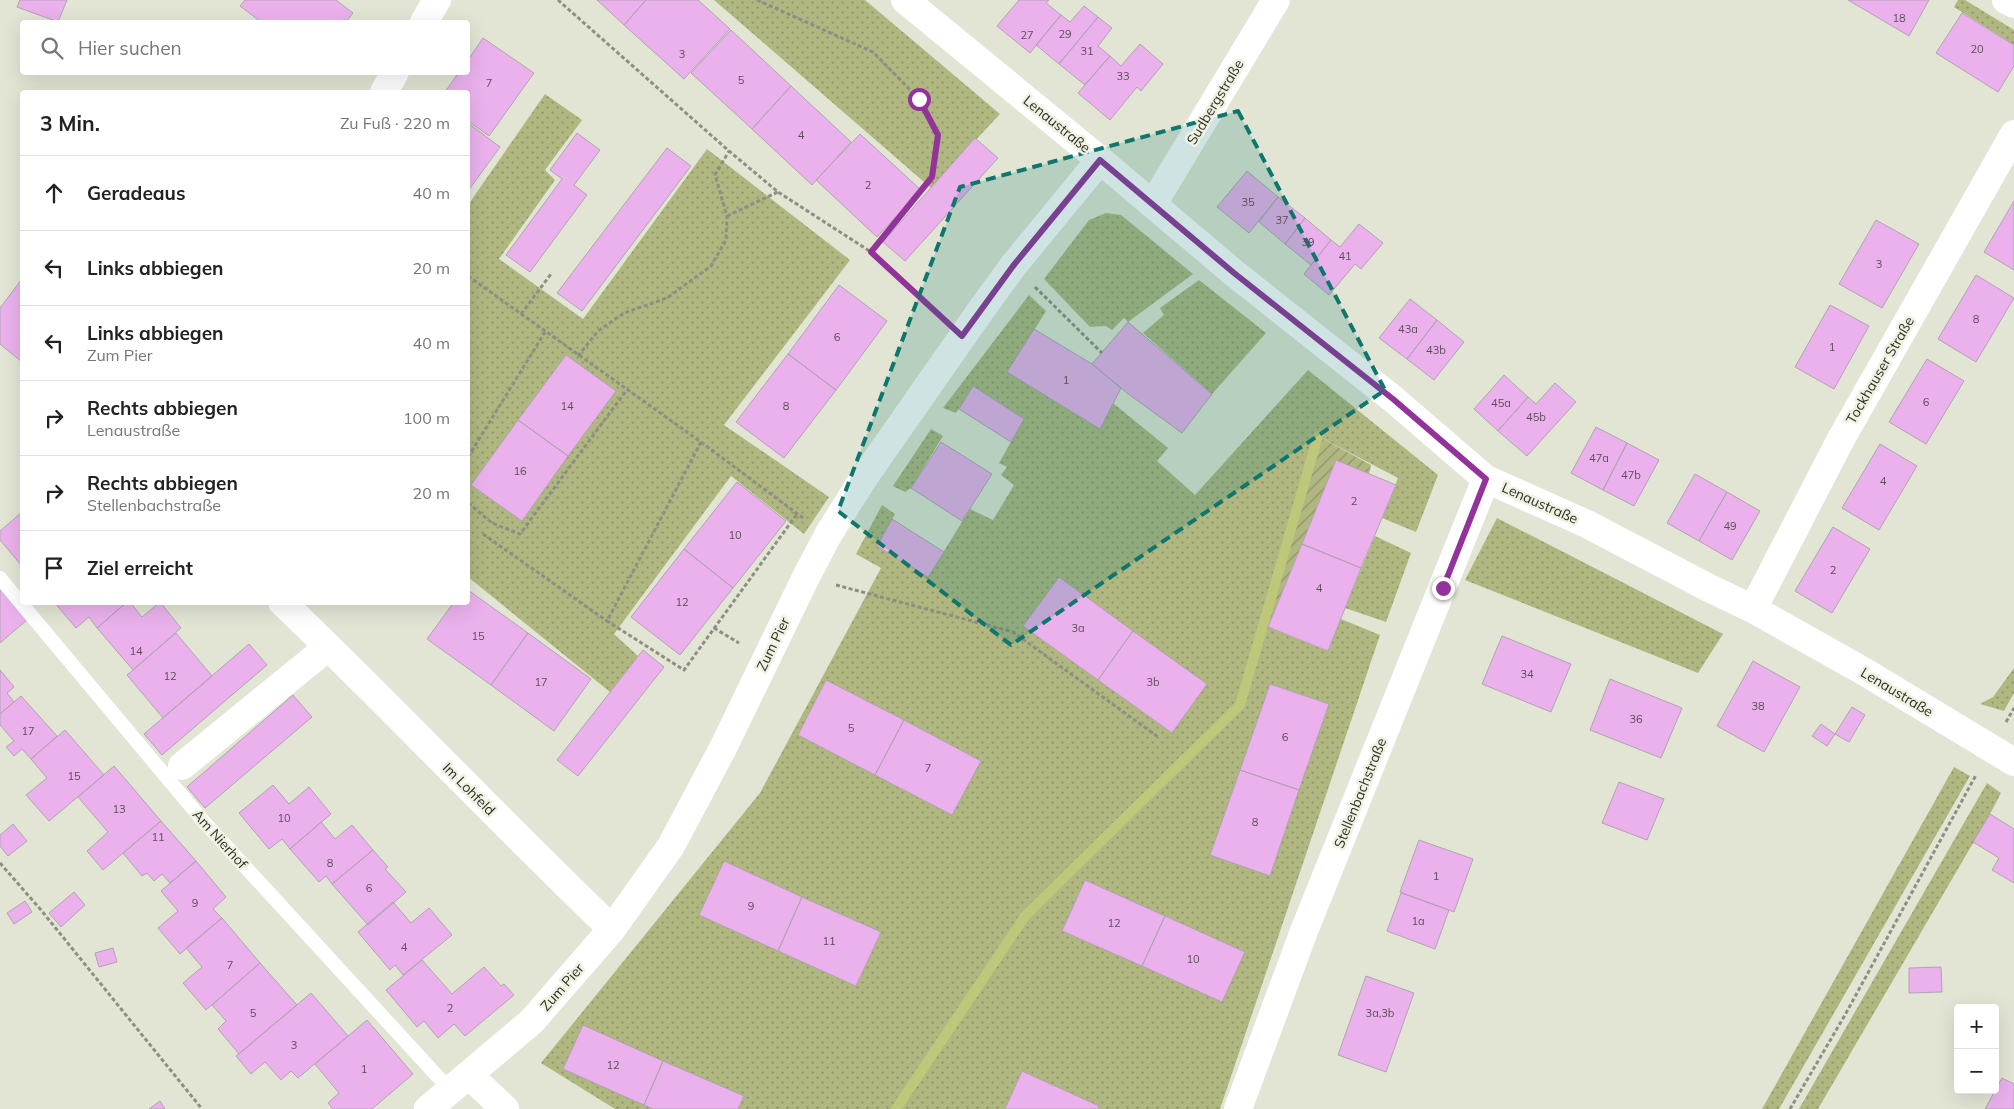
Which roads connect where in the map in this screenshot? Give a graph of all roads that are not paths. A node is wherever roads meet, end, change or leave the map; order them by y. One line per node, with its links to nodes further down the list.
1 (437, 0): 6 (street)
2 (905, 0): 10 (street, Lenaustraße)
3 (1276, 0): 11 (street, Sudbergstraße)
4 (2006, 0): 5 (street)
5 (2014, 4)
6 (425, 20)
7 (393, 75): 8 (street)
8 (385, 90)
9 (2014, 134): 17 (street, Tockhauser Straße)
10 (1100, 160): 11 (street, Lenaustraße); 21 (street, Zum Pier)
11 (1153, 204): 12 (street, Lenaustraße)
12 (1486, 479): 17 (street, Lenaustraße); 25 (street, Stellenbachstraße)
13 (0, 578): 14 (lane, Am Nierhof)
14 (20, 602)
15 (23, 605): 22 (lane, Am Nierhof)
16 (285, 605): 18 (street, Im Lohfeld)
17 (1753, 609): 19 (street, Lenaustraße)
18 (328, 647): 20 (street); 21 (street, Im Lohfeld)
19 (2014, 762)
20 (182, 766)
21 (612, 930): 22 (street, Zum Pier)
22 (460, 1083): 23 (street, Zum Pier); 24 (street)
23 (428, 1109)
24 (505, 1109)
25 (1238, 1109)

